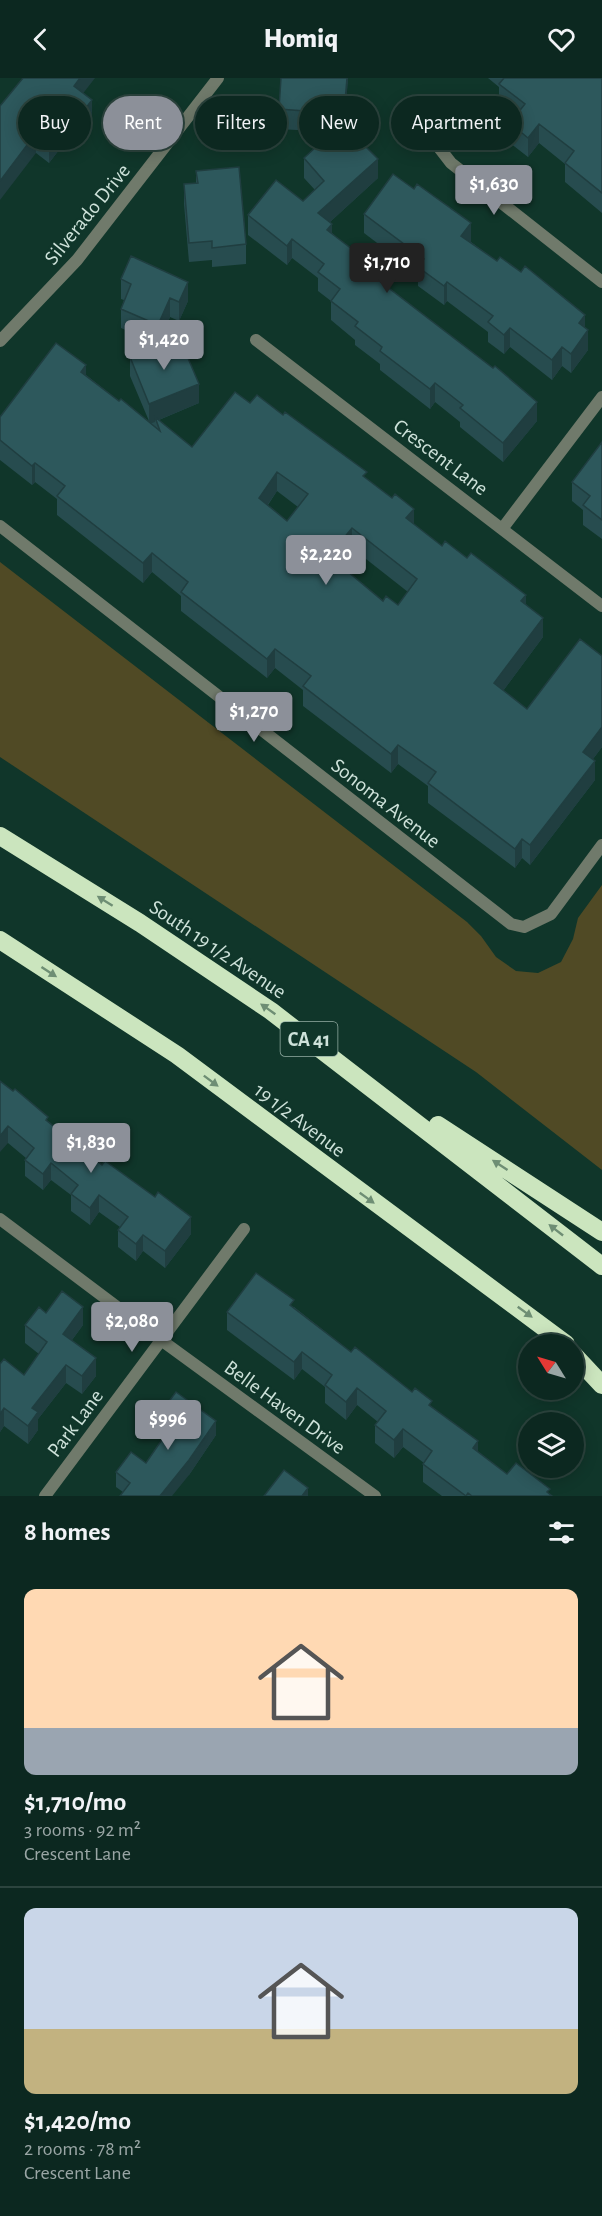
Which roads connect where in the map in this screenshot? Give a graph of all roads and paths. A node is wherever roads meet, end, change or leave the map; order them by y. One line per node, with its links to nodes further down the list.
1 (218, 78): 5 (street, Silverado Drive)
2 (441, 150): 3 (street)
3 (602, 282)
4 (256, 340): 8 (street, Crescent Lane)
5 (0, 341)
6 (602, 398): 8 (street)
7 (0, 526): 11 (street, Sonoma Avenue)
8 (502, 529): 9 (street, Crescent Lane)
9 (602, 606)
10 (0, 836): 13 (highway, South 19 1/2 Avenue / CA 41, one-way to 10)
11 (602, 845)
12 (0, 940): 18 (highway, 19 1/2 Avenue, one-way to 18)
13 (335, 1059): 16 (highway, one-way to 13); 17 (highway, South 19 1/2 Avenue / CA 41, one-way to 13)
14 (0, 1219): 19 (street, Belle Haven Drive)
15 (244, 1229): 19 (street, Park Lane)
16 (602, 1232)
17 (602, 1266)
18 (552, 1334)
19 (161, 1340): 24 (street, Park Lane); 25 (street, Belle Haven Drive)
20 (584, 1361): 22 (highway)
21 (584, 1365): 23 (highway)
22 (602, 1375)
23 (602, 1385)
24 (45, 1496)
25 (375, 1496)

